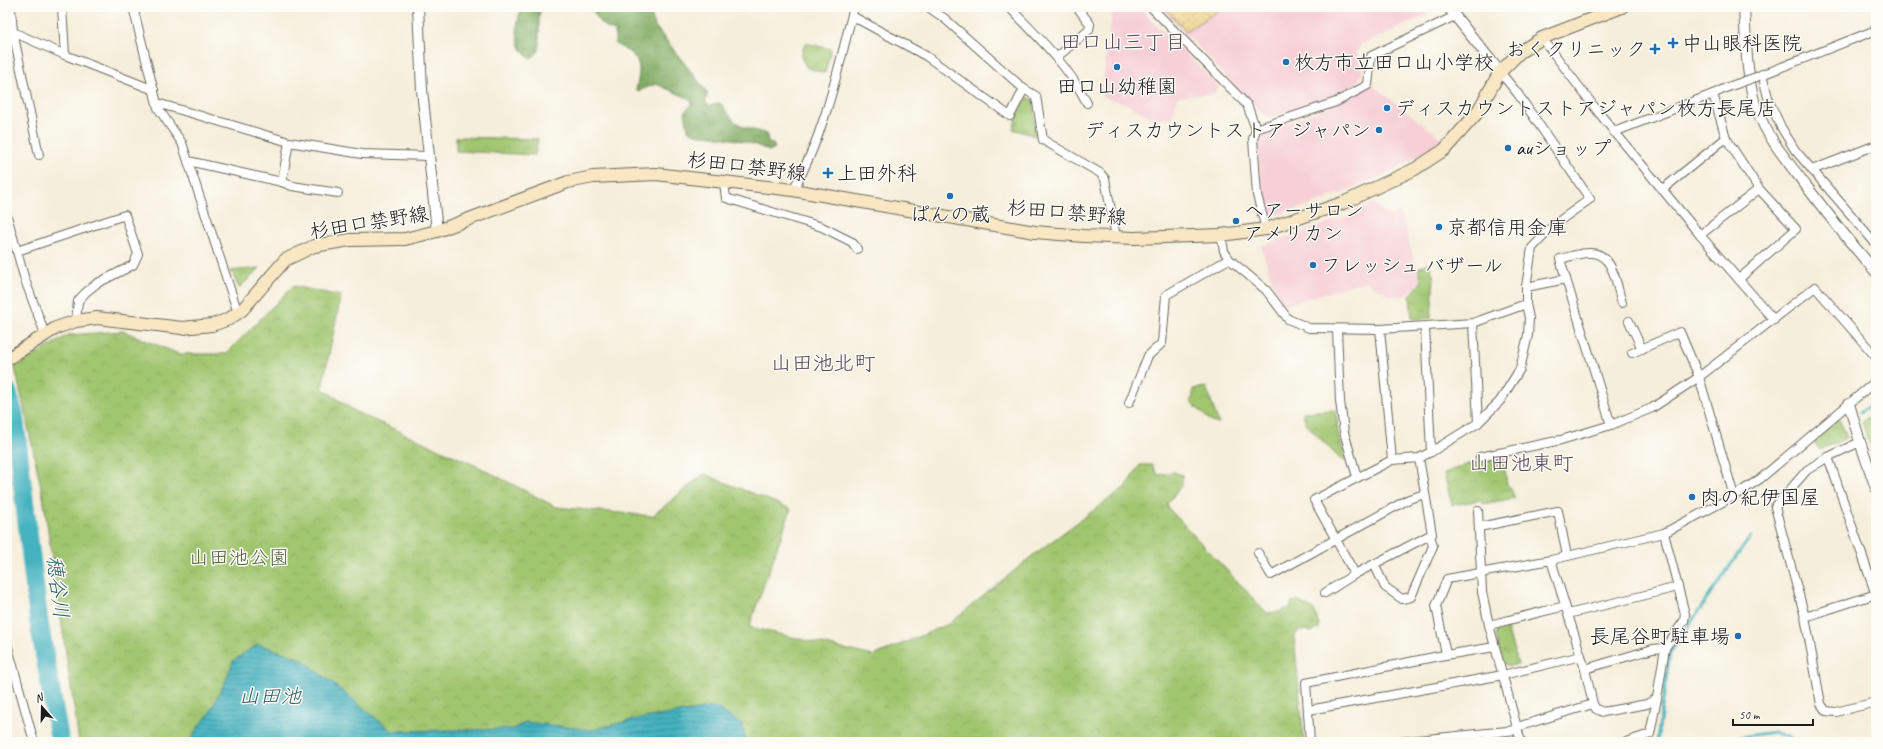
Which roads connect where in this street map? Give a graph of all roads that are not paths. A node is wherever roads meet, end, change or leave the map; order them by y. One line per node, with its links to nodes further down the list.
1 (11, 7): 16 (street)
2 (62, 7): 18 (street)
3 (132, 7): 23 (street)
4 (418, 7): 33 (street)
5 (854, 7): 13 (street)
6 (928, 7): 22 (street)
7 (1009, 7): 19 (street)
8 (1077, 7): 19 (street)
9 (1151, 7): 27 (street)
10 (1448, 7): 14 (street)
11 (1622, 7): 17 (main road, 杉田口禁野線)
12 (1744, 7): 52 (street)
13 (852, 16): 22 (street); 40 (street)
14 (1455, 16): 20 (street); 27 (street)
15 (1876, 30): 21 (street)
16 (13, 32): 18 (street); 32 (street)
17 (1542, 38): 20 (main road, 杉田口禁野線); 28 (street)
18 (65, 55): 23 (street)
19 (1057, 57): 26 (street)
20 (1500, 72): 43 (main road, 杉田口禁野線); 55 (street)
21 (1761, 75): 24 (street, bridge); 35 (street)
22 (1024, 89): 47 (street)
23 (154, 90): 25 (street)
24 (1713, 94): 28 (street); 29 (street)
25 (157, 103): 30 (street); 34 (street)
26 (1087, 103)
27 (1256, 129): 43 (street)
28 (1614, 132): 38 (street)
29 (1726, 138): 38 (street); 39 (street)
30 (289, 142): 33 (street); 36 (street)
31 (1876, 146): 35 (street)
32 (38, 155)
33 (429, 156): 44 (street)
34 (188, 161): 36 (street); 58 (street)
35 (1812, 170): 48 (street)
36 (282, 182): 41 (street)
37 (724, 183): 40 (main road, 杉田口禁野線); 44 (main road, 杉田口禁野線); 49 (street)
38 (1663, 189): 45 (street)
39 (1759, 189): 45 (street); 54 (street)
40 (793, 190): 47 (main road, 杉田口禁野線)
41 (338, 193)
42 (7, 216): 50 (street)
43 (1266, 228): 46 (main road, 杉田口禁野線)
44 (437, 231): 58 (main road, 杉田口禁野線)
45 (1700, 235): 54 (street)
46 (1221, 236): 47 (main road, 杉田口禁野線); 51 (street)
47 (1116, 237)
48 (1876, 244)
49 (857, 249)
50 (17, 251): 60 (street); 66 (street)
51 (1229, 259): 65 (street); 73 (street)
52 (1876, 272)
53 (1566, 279): 55 (street); 56 (street); 76 (street)
54 (1739, 279): 59 (street)
55 (1526, 287): 57 (street)
56 (1622, 303)
57 (1526, 304): 62 (street); 75 (street)
58 (238, 313): 60 (main road, 杉田口禁野線)
59 (1774, 320): 69 (street); 71 (street)
60 (76, 321): 66 (main road, 杉田口禁野線)
61 (1629, 321): 67 (street)
62 (1473, 323): 63 (street); 75 (street)
63 (1425, 327): 64 (street); 78 (street)
64 (1380, 329): 65 (street); 82 (street)
65 (1337, 330): 83 (street)
66 (41, 337): 70 (main road, 杉田口禁野線)
67 (1642, 349): 68 (street); 71 (street)
68 (1632, 353)
69 (1876, 357)
70 (7, 359)
71 (1699, 377): 76 (street); 86 (street)
72 (1876, 381): 74 (street)
73 (1129, 403)
74 (1849, 404): 77 (street); 86 (street)
75 (1478, 423): 78 (street)
76 (1611, 425): 79 (street)
77 (1860, 442): 80 (street); 84 (street)
78 (1431, 452): 81 (street)
79 (1480, 457)
80 (1828, 457): 100 (street); 103 (street)
81 (1419, 458): 82 (street); 85 (street)
82 (1392, 460): 83 (street)
83 (1357, 477): 91 (street)
84 (1876, 488)
85 (1425, 494): 90 (street); 91 (street)
86 (1734, 496): 89 (street)
87 (1478, 511): 88 (street)
88 (1479, 527): 93 (street); 96 (street)
89 (1664, 533): 93 (street); 98 (street)
90 (1430, 535): 95 (street); 95 (street)
91 (1336, 540): 92 (street); 97 (street)
92 (1258, 553)
93 (1567, 556): 94 (street)
94 (1551, 560): 96 (street); 101 (street)
95 (1374, 564): 97 (street)
96 (1482, 573): 104 (street); 108 (street)
97 (1355, 574): 99 (street)
98 (1678, 587): 102 (street); 107 (street)
99 (1325, 593)
100 (1876, 595): 103 (street)
101 (1565, 606): 102 (street); 104 (street)
102 (1568, 614): 109 (street)
103 (1805, 617): 113 (street)
104 (1489, 625): 106 (street)
105 (7, 644): 117 (street)
106 (1495, 647): 108 (street); 111 (street)
107 (1665, 648): 110 (street); 112 (street)
108 (1446, 654): 115 (street)
109 (1581, 656): 110 (street); 111 (street)
110 (1585, 669): 114 (street)
111 (1503, 676): 115 (street); 116 (street)
112 (1658, 698): 114 (street); 121 (street)
113 (1876, 702)
114 (1593, 704): 116 (street)
115 (1309, 710): 118 (street)
116 (1517, 729): 119 (street); 120 (street)
117 (34, 742)
118 (1310, 742)
119 (1398, 742)
120 (1521, 742)
121 (1626, 742)

